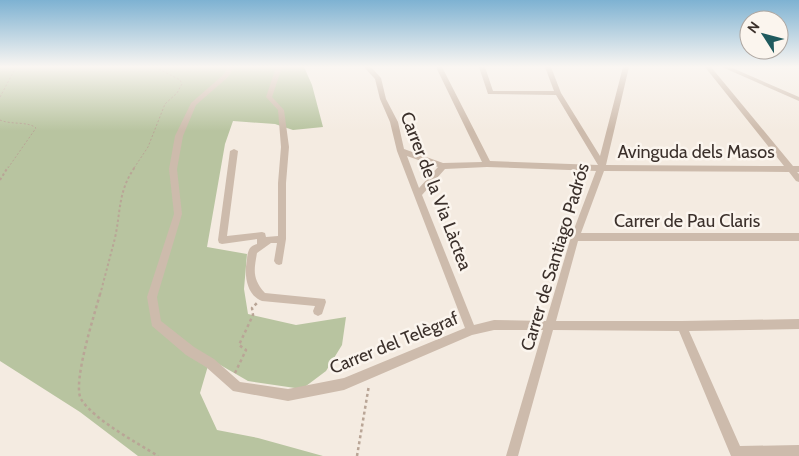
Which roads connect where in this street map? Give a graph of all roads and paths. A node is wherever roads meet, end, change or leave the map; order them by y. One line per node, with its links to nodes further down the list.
1 (180, 88): 39 (path)
2 (212, 88): 36 (street, Carrer del Telègraf)
3 (272, 88): 26 (street)
4 (380, 88): 15 (street, Carrer de la Via Làctea)
5 (450, 88): 16 (street)
6 (489, 88): 11 (street)
7 (556, 88): 11 (street)
8 (621, 88): 18 (street, Carrer de Santiago Padrós)
9 (725, 88): 19 (street)
10 (774, 88): 12 (street)
11 (558, 93): 18 (street)
12 (799, 99)
13 (0, 120): 22 (path)
14 (234, 151): 27 (street)
15 (401, 151): 17 (street, Avinguda dels Masos); 23 (street, Carrer de la Via Làctea)
16 (487, 164): 17 (street, Avinguda dels Masos); 18 (street, Avinguda dels Masos)
17 (443, 166): 23 (street)
18 (601, 166): 19 (street, Avinguda dels Masos); 24 (street, Carrer de Santiago Padrós)
19 (790, 169): 20 (street, Avinguda dels Masos); 21 (street)
20 (799, 169)
21 (799, 179)
22 (0, 180)
23 (418, 194): 34 (street, Carrer de la Via Làctea)
24 (575, 237): 25 (street, Carrer de Pau Claris); 32 (street, Carrer de Santiago Padrós)
25 (799, 237)
26 (282, 239): 27 (street); 28 (street)
27 (262, 246): 29 (street)
28 (279, 261)
29 (262, 297): 30 (street); 36 (path)
30 (318, 311)
31 (799, 324): 33 (street, Carrer del Telègraf)
32 (550, 326): 33 (street, Carrer del Telègraf); 34 (street, Carrer del Telègraf); 41 (street, Carrer de Santiago Padrós)
33 (682, 326): 38 (street)
34 (471, 330): 35 (street, Carrer del Telègraf)
35 (371, 373): 36 (street, Carrer del Telègraf); 40 (path)
36 (232, 382)
37 (799, 451): 38 (street)
38 (737, 454)
39 (158, 456)
40 (357, 456)
41 (512, 456)

